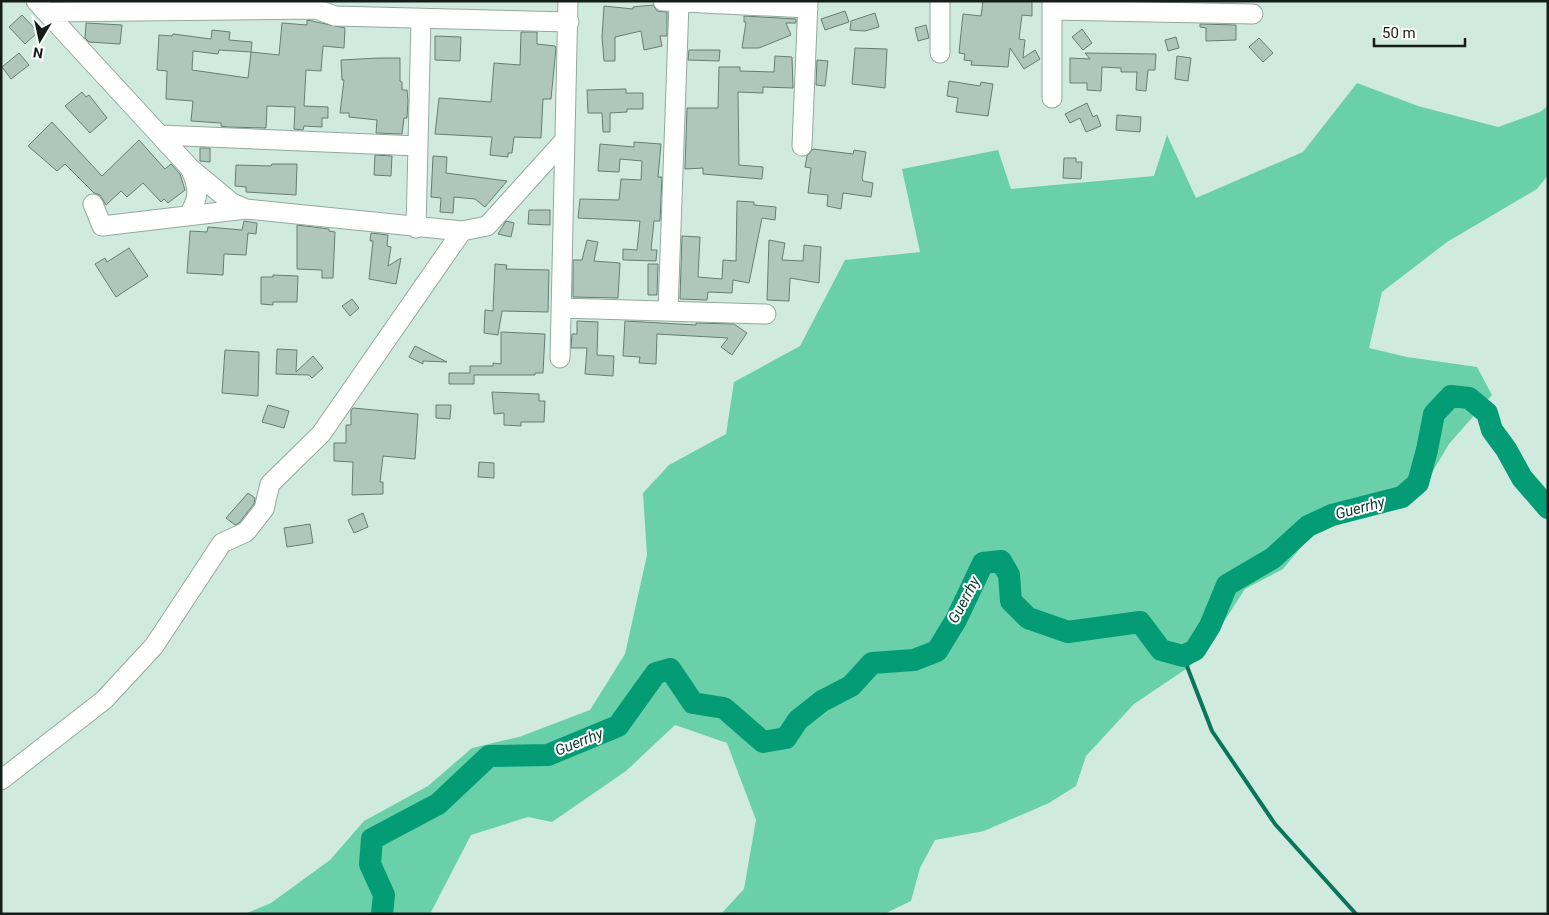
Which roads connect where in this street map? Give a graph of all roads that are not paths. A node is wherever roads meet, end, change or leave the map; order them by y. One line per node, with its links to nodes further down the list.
1 (568, 1): 10 (street)
2 (940, 1): 11 (street)
3 (671, 2): 4 (street); 24 (street)
4 (808, 4): 16 (street)
5 (316, 5): 6 (street); 9 (street)
6 (41, 6): 13 (street)
7 (1052, 6): 8 (street); 12 (street)
8 (1253, 14)
9 (421, 19): 10 (street); 15 (street)
10 (569, 22): 14 (street)
11 (940, 53)
12 (1052, 98)
13 (160, 135): 15 (street); 17 (street)
14 (564, 142): 22 (street); 23 (street)
15 (418, 146): 21 (street)
16 (802, 146)
17 (190, 168): 19 (street); 20 (street)
18 (93, 204): 20 (street)
19 (246, 209): 20 (street); 21 (street)
20 (188, 216)
21 (416, 228): 22 (street)
22 (462, 232): 27 (street)
23 (561, 308): 24 (street); 26 (street)
24 (668, 311): 25 (street)
25 (766, 314)
26 (560, 358)
27 (1, 780)

